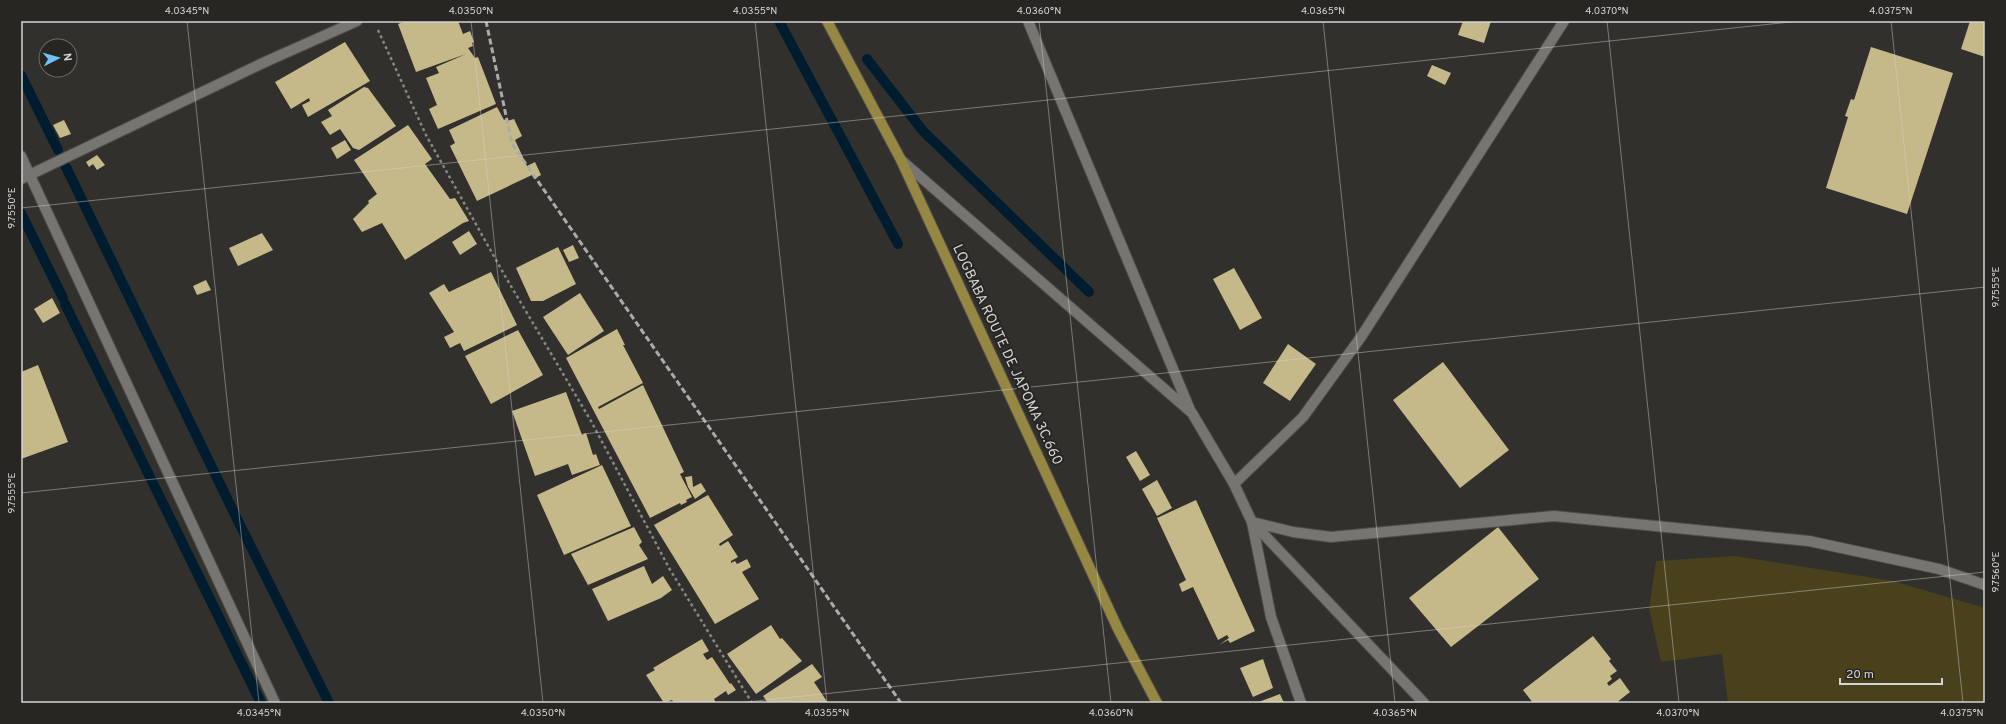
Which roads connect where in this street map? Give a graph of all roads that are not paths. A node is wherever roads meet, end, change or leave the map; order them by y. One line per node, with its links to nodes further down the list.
1 (357, 21): 7 (street)
2 (827, 21): 6 (main road, LOGBABA ROUTE DE JAPOMA 3C.660)
3 (1028, 21): 8 (street)
4 (1564, 21): 9 (street)
5 (21, 156): 7 (street)
6 (901, 160): 8 (street); 13 (main road, LOGBABA ROUTE DE JAPOMA 3C.660)
7 (26, 176): 12 (street)
8 (1192, 413): 9 (street)
9 (1234, 484): 10 (street)
10 (1252, 522): 11 (street); 14 (street); 15 (street)
11 (1985, 585)
12 (275, 703)
13 (1157, 703)
14 (1302, 703)
15 (1424, 703)

